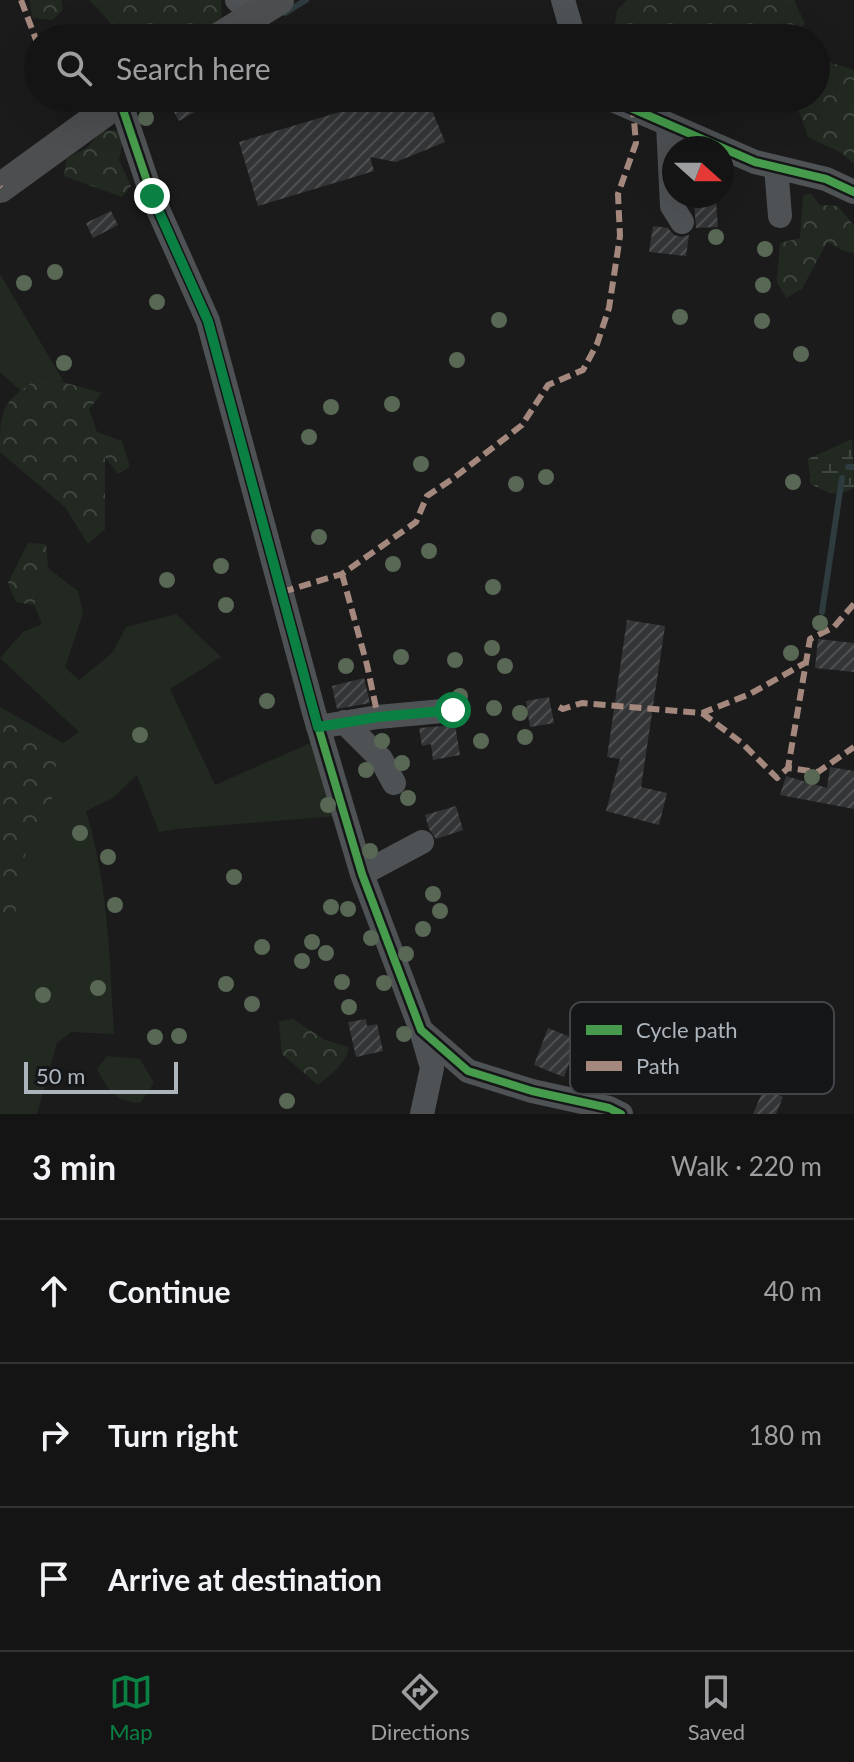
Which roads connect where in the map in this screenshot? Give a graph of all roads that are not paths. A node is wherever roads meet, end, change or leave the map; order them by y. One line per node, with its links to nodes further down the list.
1 (563, 0): 4 (street)
2 (256, 5): 3 (main road)
3 (234, 24)
4 (570, 24)
5 (104, 112): 10 (main road)
6 (126, 112): 16 (street)
7 (639, 112): 8 (street)
8 (668, 125): 9 (street); 13 (street)
9 (776, 167): 11 (street); 12 (street)
10 (0, 188)
11 (854, 192)
12 (780, 216)
13 (682, 222)
14 (453, 710): 15 (street)
15 (344, 722): 16 (street); 17 (street)
16 (318, 727): 19 (street)
17 (394, 783)
18 (422, 842): 19 (street)
19 (362, 874): 20 (street)
20 (421, 1030): 21 (street); 22 (street)
21 (422, 1114)
22 (621, 1114)

